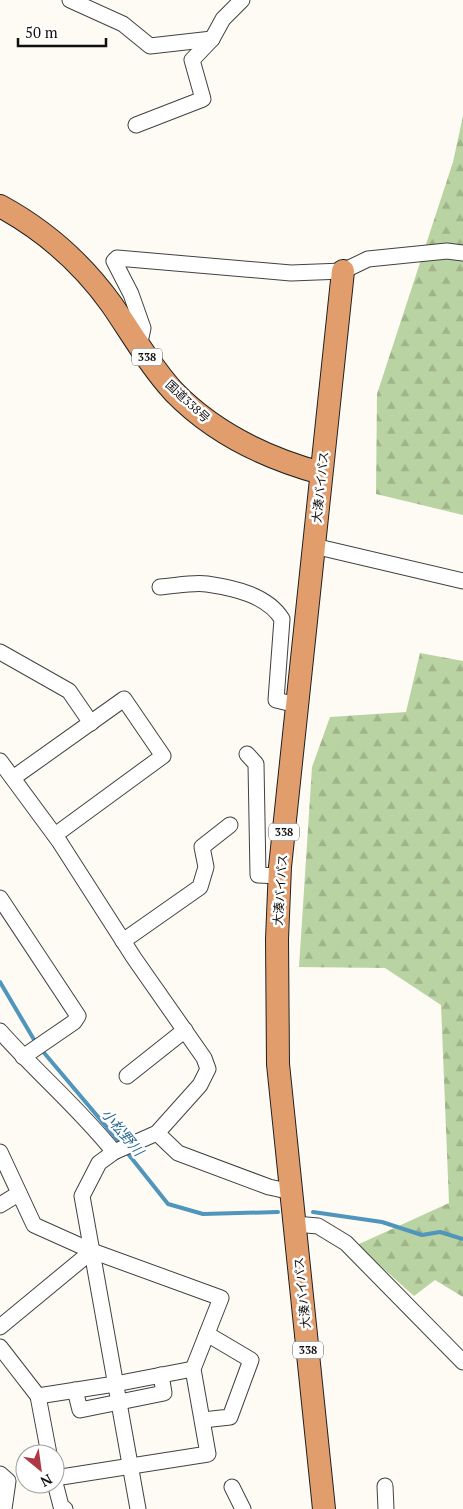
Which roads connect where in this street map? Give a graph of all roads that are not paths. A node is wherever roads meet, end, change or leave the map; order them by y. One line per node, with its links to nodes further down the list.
1 (70, 0): 3 (street)
2 (242, 0): 3 (street)
3 (212, 39): 4 (street)
4 (136, 125)
5 (0, 206): 8 (highway, 国道338号 / 338)
6 (463, 253): 7 (street)
7 (343, 271): 8 (street); 9 (highway, 大湊バイパス / 338)
8 (139, 347): 9 (highway, 国道338号 / 338)
9 (321, 473): 10 (highway, 大湊バイパス / 338)
10 (314, 546): 11 (street); 14 (highway, 大湊バイパス / 338)
11 (463, 581)
12 (160, 587): 14 (street)
13 (0, 652): 15 (street)
14 (298, 705): 21 (highway, 大湊バイパス / 338)
15 (91, 723): 18 (street); 20 (street)
16 (247, 754): 21 (street)
17 (0, 761): 18 (street)
18 (13, 778): 20 (street)
19 (230, 825): 23 (street)
20 (55, 835): 23 (street)
21 (280, 876): 31 (highway, 大湊バイパス / 338)
22 (0, 898): 26 (street)
23 (123, 941): 24 (street)
24 (185, 1030): 27 (street); 28 (street)
25 (0, 1031): 26 (street)
26 (33, 1050): 29 (street)
27 (127, 1076)
28 (157, 1133): 29 (street); 31 (street)
29 (121, 1149): 35 (street)
30 (0, 1152): 32 (street)
31 (292, 1192): 34 (highway, 大湊バイパス / 338)
32 (18, 1194): 33 (street); 35 (street)
33 (0, 1204)
34 (295, 1224): 39 (street); 58 (highway, 大湊バイパス / 338)
35 (92, 1251): 36 (street); 37 (street); 42 (street)
36 (0, 1328)
37 (207, 1334): 40 (street); 46 (street)
38 (0, 1347): 44 (street)
39 (463, 1362)
40 (193, 1368): 41 (street); 46 (street)
41 (160, 1375): 42 (street); 45 (street)
42 (115, 1384): 43 (street); 45 (street)
43 (75, 1390): 44 (street); 45 (street)
44 (38, 1396): 47 (street)
45 (118, 1402): 48 (street)
46 (203, 1420): 48 (street)
47 (47, 1444)
48 (130, 1467): 50 (street); 56 (street)
49 (0, 1474): 54 (street)
50 (65, 1477)
51 (385, 1486): 59 (street)
52 (232, 1487): 57 (street)
53 (58, 1494): 55 (street)
54 (4, 1509)
55 (65, 1509)
56 (138, 1509)
57 (243, 1509)
58 (324, 1509)
59 (386, 1509)

